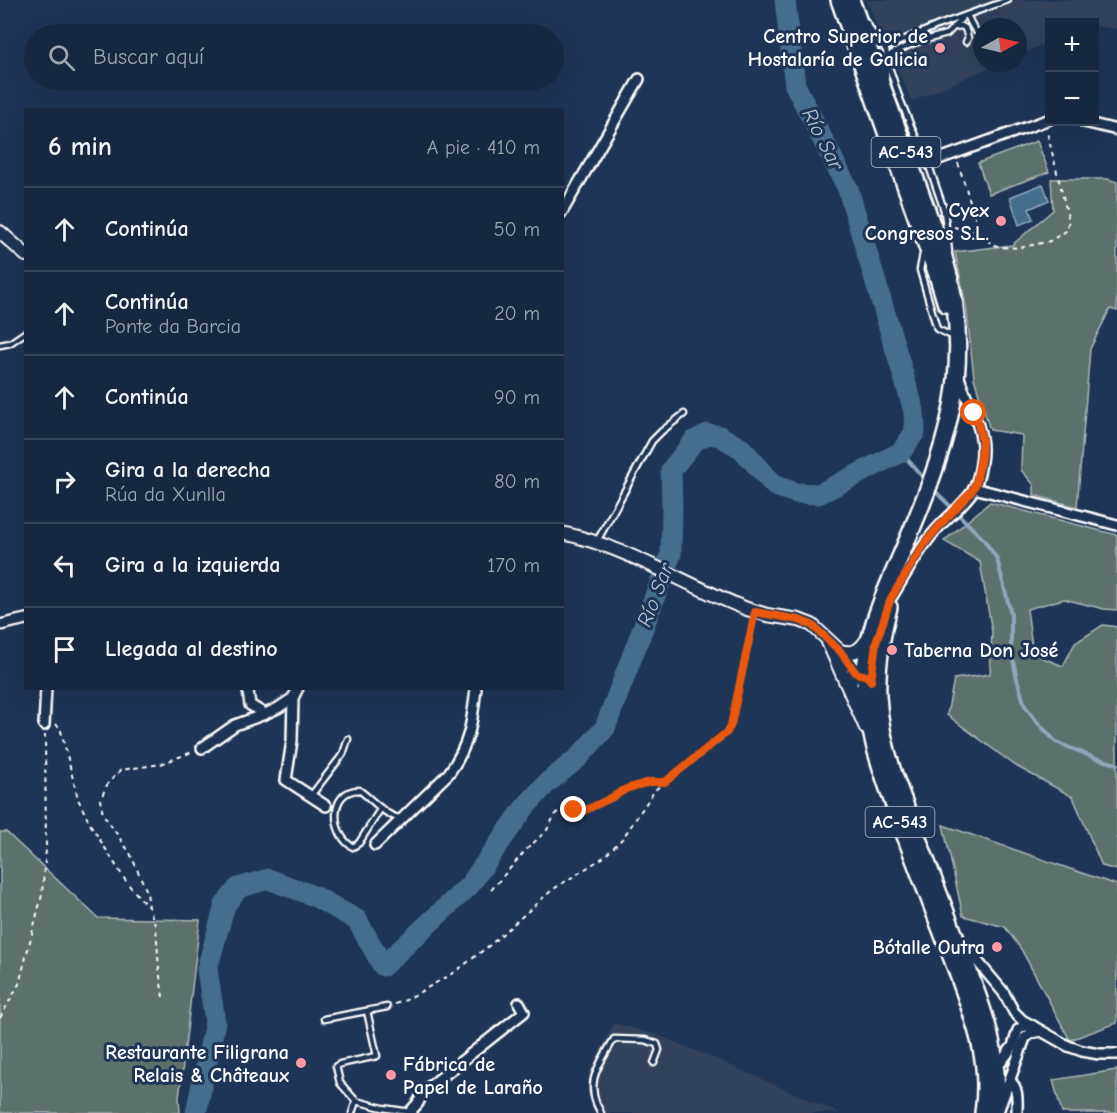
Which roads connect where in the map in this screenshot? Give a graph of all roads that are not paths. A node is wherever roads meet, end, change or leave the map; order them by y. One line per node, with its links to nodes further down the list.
1 (839, 0): 11 (main road, AC-543)
2 (845, 0): 11 (lane)
3 (853, 0): 11 (main road, AC-543)
4 (1008, 0): 5 (lane)
5 (981, 10): 6 (lane); 7 (lane)
6 (966, 16): 7 (lane); 8 (lane); 9 (lane); 11 (lane)
7 (972, 25)
8 (955, 27): 9 (lane); 11 (lane)
9 (964, 28): 10 (lane)
10 (966, 42)
11 (877, 58): 16 (lane); 17 (lane); 20 (main road, AC-543); 24 (lane); 25 (lane); 26 (main road, AC-543)
12 (639, 79): 19 (street)
13 (1045, 121): 17 (street)
14 (1099, 126): 15 (street)
15 (1117, 130)
16 (888, 156)
17 (928, 163): 24 (lane)
18 (891, 165): 20 (lane)
19 (564, 209)
20 (916, 216): 22 (main road, AC-543)
21 (0, 232): 23 (street)
22 (923, 236): 25 (main road, AC-543); 28 (lane)
23 (24, 253)
24 (949, 257): 26 (lane)
25 (937, 275): 28 (main road, AC-543)
26 (955, 306): 30 (main road, AC-543)
27 (24, 333): 29 (lane)
28 (952, 336): 30 (main road, AC-543)
29 (0, 345)
30 (957, 372): 32 (street); 34 (main road, AC-543)
31 (684, 414): 36 (lane)
32 (974, 488): 33 (street); 37 (street)
33 (1117, 525)
34 (912, 529): 37 (main road, AC-543); 39 (main road, AC-543)
35 (564, 534): 36 (street)
36 (597, 543): 41 (street)
37 (889, 604): 44 (street); 55 (main road, AC-543)
38 (24, 619): 40 (street)
39 (874, 624): 42 (street); 44 (main road, AC-543)
40 (0, 625)
41 (826, 638): 43 (street); 44 (street)
42 (866, 642): 43 (street); 44 (street)
43 (840, 651): 44 (street)
44 (858, 680): 53 (main road, AC-543); 53 (street); 55 (street)
45 (46, 690): 51 (street)
46 (248, 690): 50 (street)
47 (297, 690): 49 (street)
48 (476, 690): 59 (street)
49 (293, 698): 50 (street); 56 (street)
50 (265, 714): 54 (street)
51 (44, 722)
52 (348, 739): 56 (lane)
53 (874, 744): 76 (main road, AC-543)
54 (202, 747)
55 (900, 792): 61 (main road, AC-543)
56 (310, 797): 57 (street)
57 (326, 806)
58 (381, 808): 58 (lane); 59 (lane)
59 (403, 818): 60 (street)
60 (375, 845)
61 (953, 930): 66 (street); 70 (main road, AC-543)
62 (519, 1003): 74 (street)
63 (387, 1007): 64 (lane)
64 (367, 1011): 65 (lane); 72 (lane)
65 (324, 1019)
66 (1033, 1027): 67 (street); 67 (street); 68 (street); 70 (street)
67 (1021, 1046): 71 (street)
68 (1117, 1054)
69 (654, 1063): 75 (lane)
70 (996, 1069): 77 (main road, AC-543); 78 (main road, AC-543)
71 (1010, 1081): 78 (street); 79 (street)
72 (356, 1101): 73 (lane); 74 (lane)
73 (352, 1113)
74 (411, 1113)
75 (602, 1113)
76 (983, 1113)
77 (988, 1113)
78 (995, 1113)
79 (1017, 1113)

